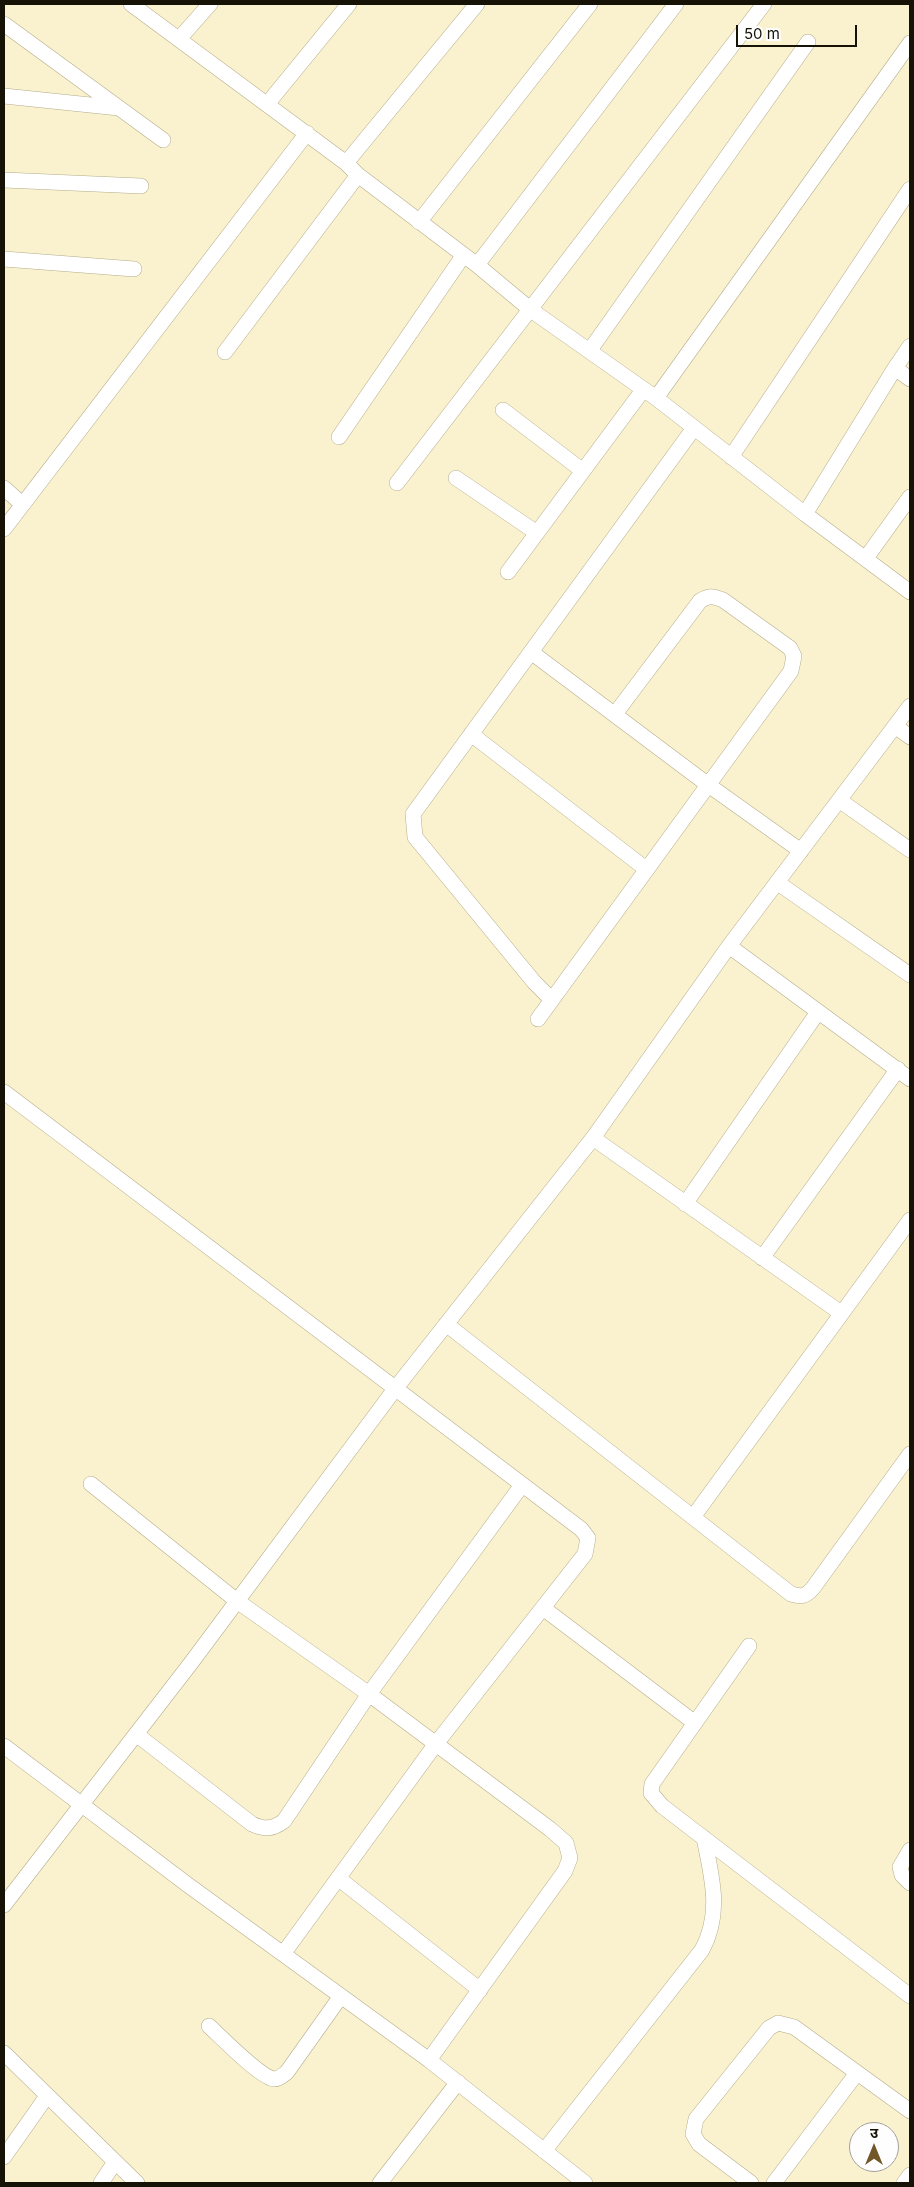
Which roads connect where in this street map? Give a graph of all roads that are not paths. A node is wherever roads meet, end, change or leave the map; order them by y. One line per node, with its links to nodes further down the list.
1 (131, 4): 9 (street)
2 (210, 4): 9 (street)
3 (349, 4): 13 (street)
4 (477, 4): 17 (street)
5 (590, 4): 22 (street)
6 (676, 4): 25 (street)
7 (764, 4): 27 (street)
8 (4, 24): 14 (street)
9 (179, 39): 13 (street)
10 (808, 42): 29 (street)
11 (910, 43): 33 (street)
12 (4, 96): 14 (street)
13 (268, 103): 15 (street)
14 (121, 109): 16 (street)
15 (307, 133): 17 (street); 43 (street)
16 (163, 140)
17 (346, 163): 18 (street)
18 (358, 175): 22 (street); 30 (street)
19 (4, 180): 20 (street)
20 (141, 186)
21 (910, 189): 37 (street)
22 (419, 222): 23 (street)
23 (463, 256): 25 (street); 36 (street)
24 (4, 260): 26 (street)
25 (477, 265): 27 (street)
26 (134, 269)
27 (530, 310): 29 (street); 40 (street)
28 (910, 346): 31 (street)
29 (590, 350): 33 (street)
30 (225, 352)
31 (895, 368): 32 (street); 44 (street)
32 (910, 379)
33 (650, 394): 35 (street); 38 (street)
34 (503, 410): 38 (street)
35 (694, 428): 37 (street); 50 (street)
36 (339, 437)
37 (731, 457): 44 (street)
38 (583, 471): 46 (street)
39 (456, 478): 46 (street)
40 (398, 483)
41 (4, 488): 43 (street)
42 (910, 497): 47 (street)
43 (22, 504): 45 (street)
44 (805, 514): 47 (street)
45 (4, 529)
46 (536, 533): 48 (street)
47 (866, 558): 49 (street)
48 (508, 572)
49 (910, 592)
50 (532, 652): 52 (street); 54 (street)
51 (910, 706): 53 (street)
52 (615, 714): 56 (street); 56 (street)
53 (895, 726): 55 (street); 57 (street)
54 (471, 734): 60 (street); 64 (street)
55 (910, 737)
56 (707, 784): 59 (street); 60 (street)
57 (838, 800): 58 (street); 59 (street)
58 (910, 850)
59 (801, 851): 61 (street)
60 (646, 869): 64 (street)
61 (778, 883): 62 (street); 63 (street)
62 (729, 946): 65 (street); 69 (street)
63 (910, 975)
64 (551, 999): 66 (street)
65 (818, 1012): 67 (street); 70 (street)
66 (538, 1019)
67 (904, 1074): 72 (street)
68 (4, 1092): 75 (street)
69 (593, 1138): 70 (street); 74 (street)
70 (684, 1204): 72 (street)
71 (910, 1220): 73 (street)
72 (762, 1258): 73 (street)
73 (841, 1313): 79 (street)
74 (446, 1324): 75 (street); 79 (street)
75 (395, 1389): 78 (street); 80 (street)
76 (910, 1454): 79 (street)
77 (91, 1484): 80 (street)
78 (522, 1485): 81 (street); 83 (street)
79 (693, 1517)
80 (237, 1601): 83 (street); 85 (street)
81 (542, 1608): 84 (street); 86 (street)
82 (749, 1646): 84 (street)
83 (369, 1694): 85 (street); 86 (street)
84 (695, 1723): 89 (street)
85 (136, 1734): 88 (street)
86 (436, 1744): 91 (street); 95 (street)
87 (4, 1746): 88 (street)
88 (82, 1806): 93 (street); 94 (street)
89 (704, 1838): 97 (street); 105 (street)
90 (910, 1850): 92 (street)
91 (338, 1878): 94 (street); 95 (street)
92 (910, 1883)
93 (4, 1905)
94 (283, 1954): 96 (street)
95 (480, 1990): 100 (street)
96 (341, 1996): 98 (street); 100 (street)
97 (910, 1996)
98 (209, 2026)
99 (4, 2053): 103 (street)
100 (430, 2060): 102 (street)
101 (857, 2073): 104 (street); 113 (street); 114 (street)
102 (458, 2082): 105 (street); 111 (street)
103 (47, 2096): 106 (street); 107 (street)
104 (910, 2111)
105 (544, 2151): 112 (street)
106 (4, 2157)
107 (115, 2162): 109 (street); 110 (street)
108 (910, 2175): 115 (street)
109 (101, 2183)
110 (137, 2183)
111 (380, 2183)
112 (585, 2183)
113 (750, 2183)
114 (774, 2183)
115 (904, 2183)

